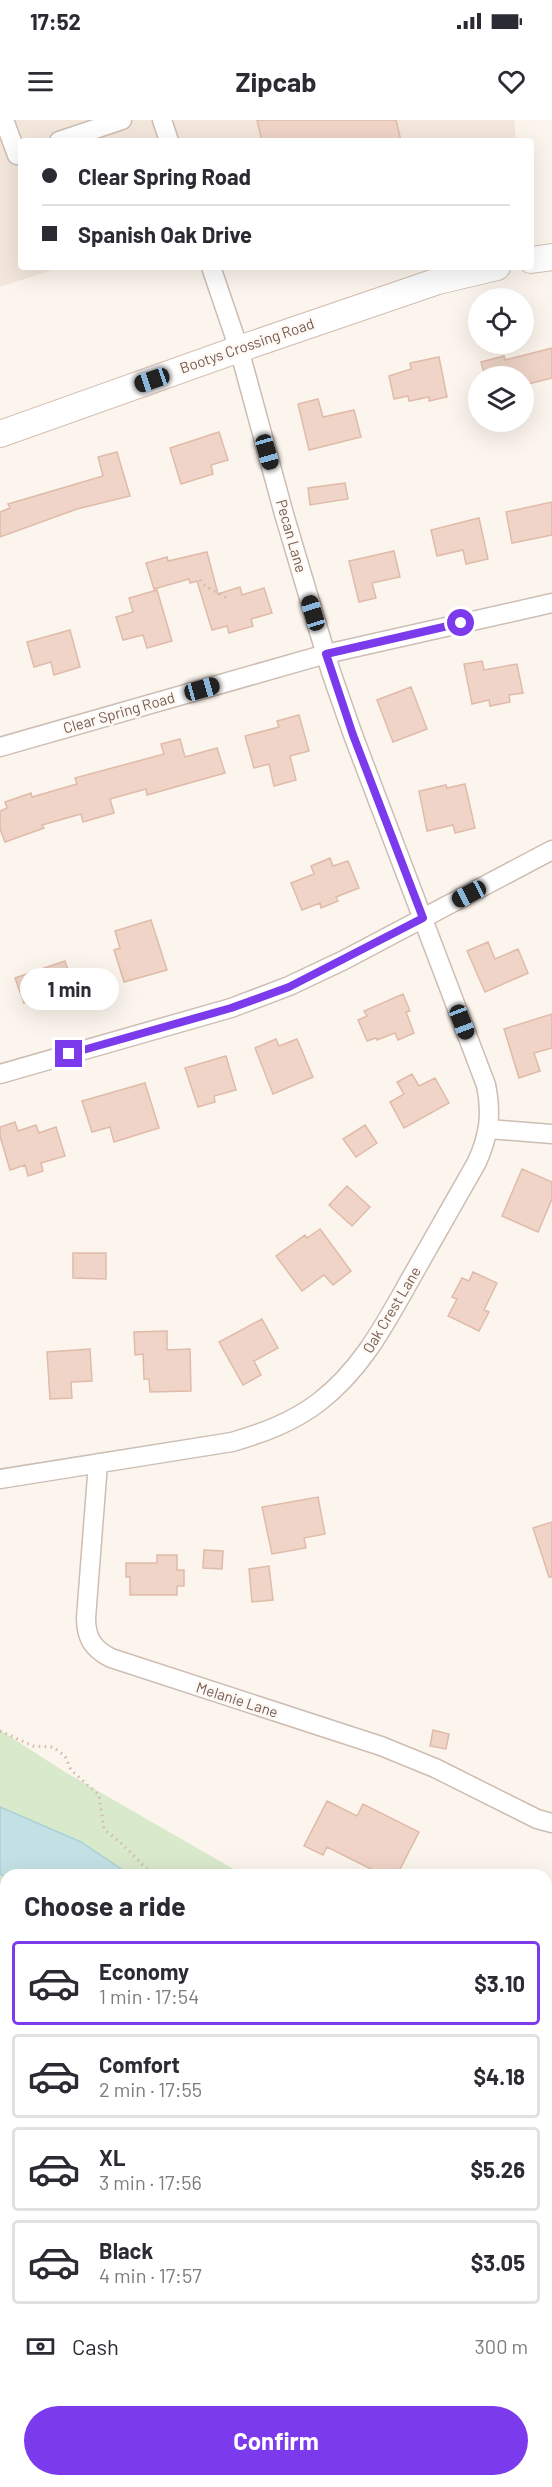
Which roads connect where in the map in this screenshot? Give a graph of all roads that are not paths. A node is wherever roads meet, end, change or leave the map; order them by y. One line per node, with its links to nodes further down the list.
1 (4, 120): 6 (street)
2 (122, 120): 4 (street)
3 (162, 120): 5 (street)
4 (68, 138)
5 (168, 138)
6 (18, 155)
7 (552, 257): 8 (street)
8 (534, 260)
9 (212, 270): 11 (street, Pecan Lane)
10 (484, 270): 11 (street, Bootys Crossing Road)
11 (239, 349): 12 (street, Bootys Crossing Road); 14 (street, Pecan Lane)
12 (0, 434)
13 (552, 603): 14 (street, Clear Spring Road)
14 (326, 654): 15 (street, Clear Spring Road); 17 (street, Pecan Lane)
15 (0, 747)
16 (552, 850): 17 (street)
17 (423, 918): 18 (street); 19 (street, Pecan Lane)
18 (0, 1074)
19 (489, 1129): 20 (street); 21 (street, Oak Crest Lane)
20 (552, 1134)
21 (98, 1463): 22 (street, Oak Crest Lane); 23 (street, Melanie Lane)
22 (0, 1479)
23 (552, 1823)

